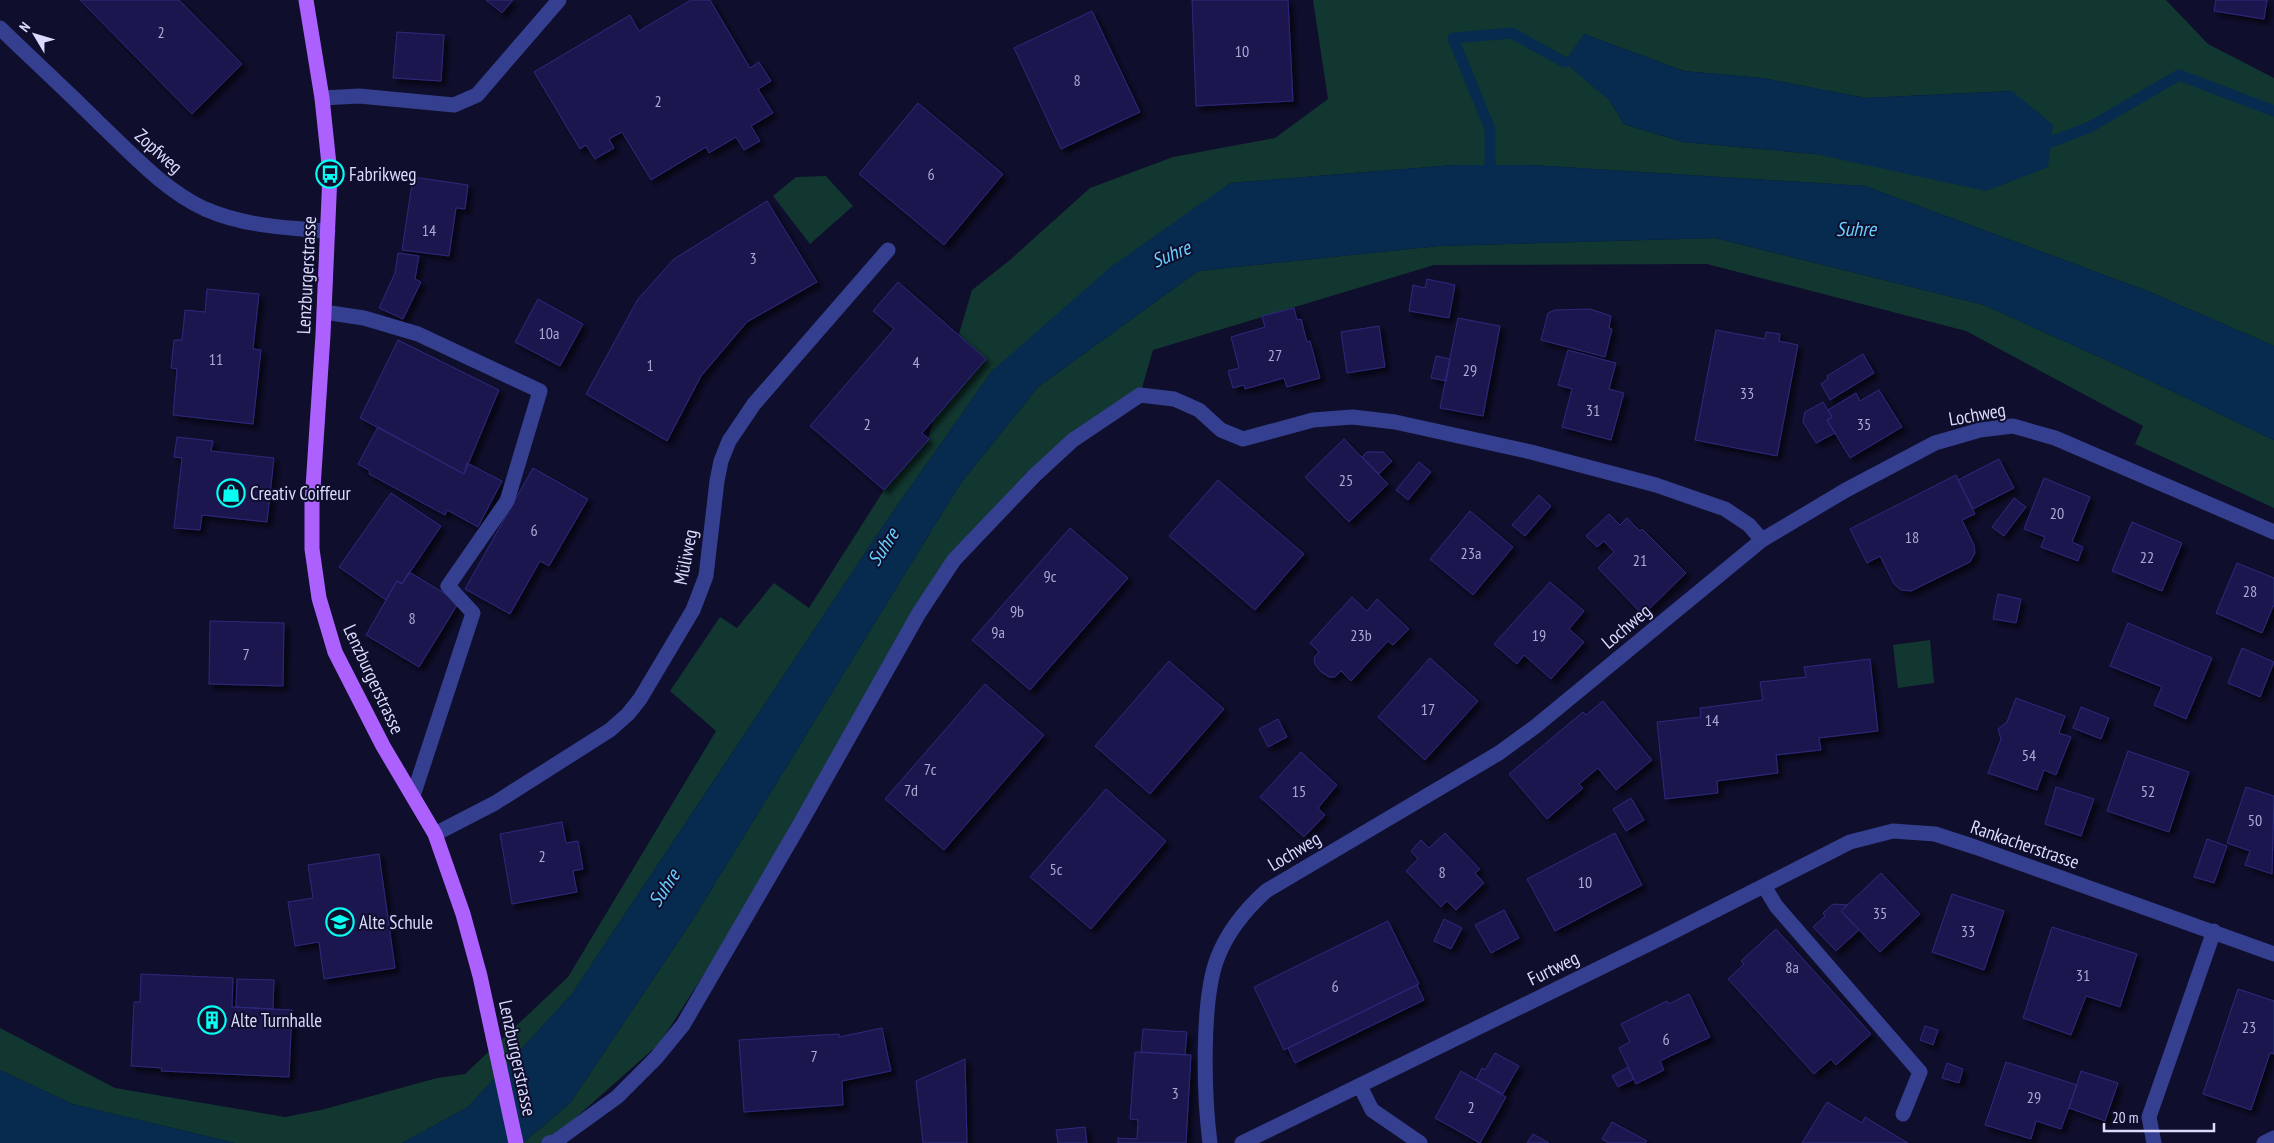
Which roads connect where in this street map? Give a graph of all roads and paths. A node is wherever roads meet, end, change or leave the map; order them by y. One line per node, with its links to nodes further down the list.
1 (306, 0): 4 (main road, Lenzburgerstrasse)
2 (559, 0): 4 (street)
3 (0, 28): 5 (street, Zopfweg)
4 (322, 98): 5 (main road, Lenzburgerstrasse)
5 (328, 231): 7 (main road, Lenzburgerstrasse)
6 (888, 250): 11 (street, Müliweg)
7 (324, 312): 10 (main road, Lenzburgerstrasse); 10 (street)
8 (2274, 532): 9 (street, Lochweg)
9 (1762, 540): 19 (street); 20 (street, Lochweg)
10 (413, 796): 11 (main road, Lenzburgerstrasse)
11 (435, 834): 18 (main road, Lenzburgerstrasse)
12 (1764, 886): 13 (street, Rankacherstrasse); 15 (street, Furtweg); 16 (street)
13 (2214, 931): 14 (street, Rankacherstrasse); 23 (street)
14 (2274, 954)
15 (1360, 1086): 21 (street, Furtweg); 22 (street)
16 (1902, 1114)
17 (2274, 1138): 24 (street)
18 (516, 1143)
19 (549, 1143)
20 (1210, 1143)
21 (1242, 1143)
22 (1420, 1143)
23 (2154, 1143)
24 (2264, 1143)

